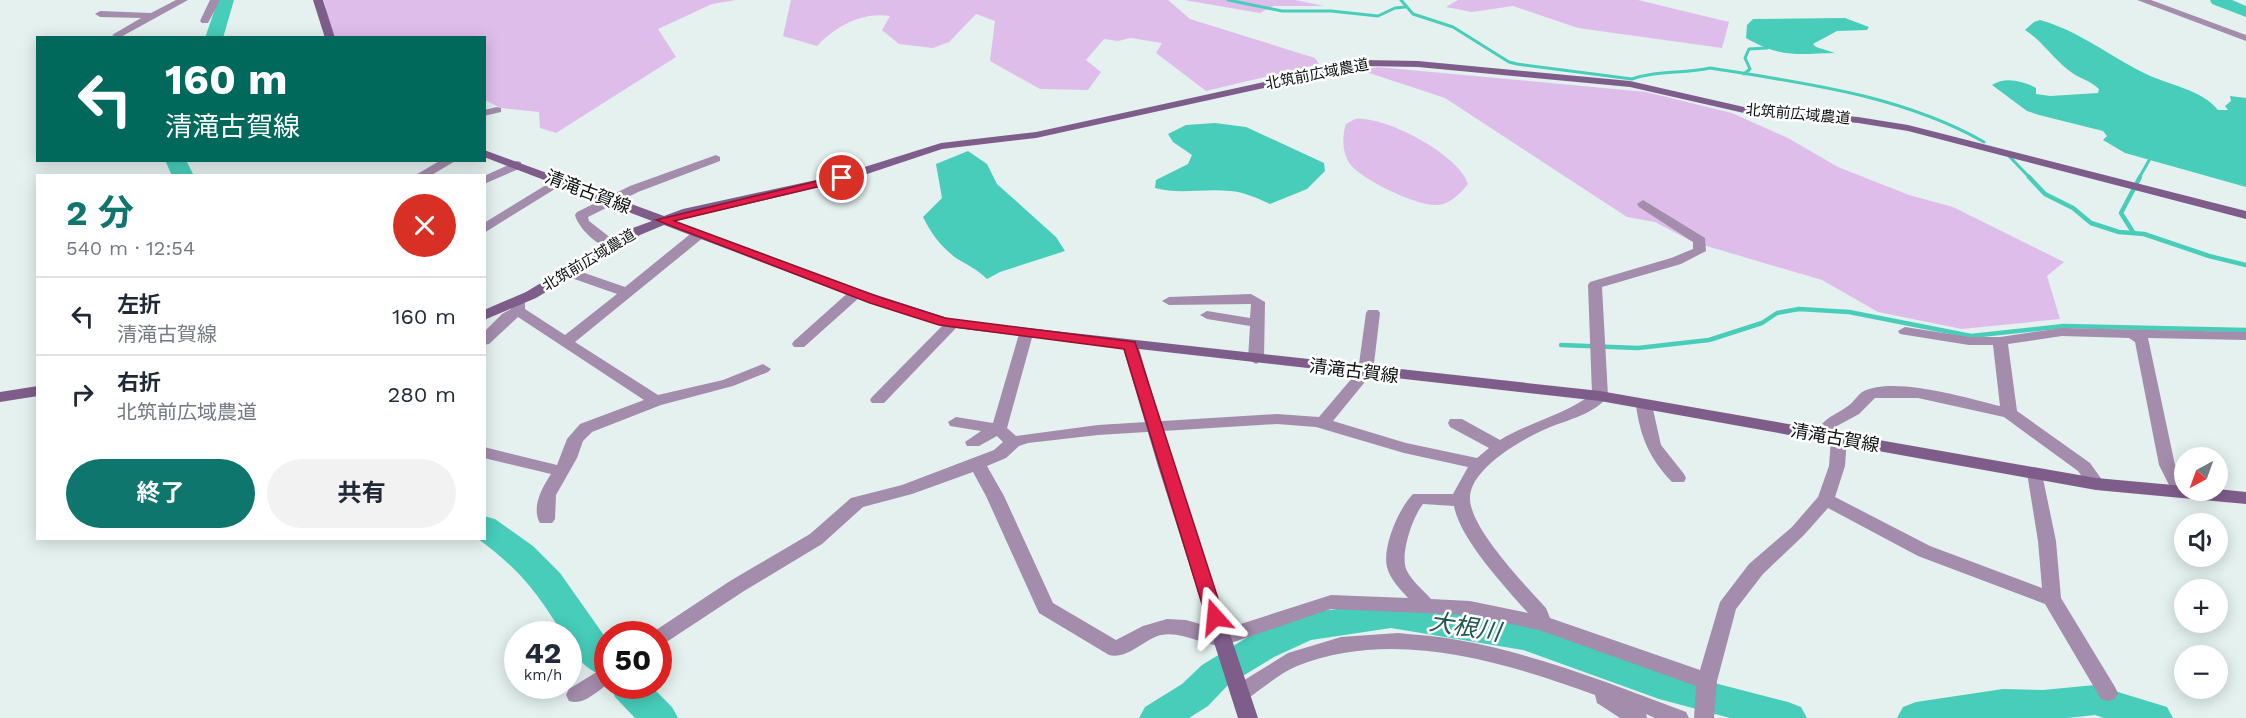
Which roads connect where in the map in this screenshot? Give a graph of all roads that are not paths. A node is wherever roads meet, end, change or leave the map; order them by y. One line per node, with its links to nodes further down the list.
1 (183, 0): 6 (street)
2 (215, 0): 7 (street)
3 (318, 0): 9 (main road)
4 (2142, 0): 10 (street)
5 (100, 14): 6 (street)
6 (150, 15): 8 (street)
7 (205, 21)
8 (117, 35)
9 (329, 36)
10 (2246, 38)
11 (497, 110): 12 (street)
12 (486, 113)
13 (486, 154): 16 (main road, 清滝古賀線)
14 (716, 159): 20 (street)
15 (447, 162): 17 (street)
16 (517, 165): 18 (street); 19 (main road, 清滝古賀線)
17 (424, 174)
18 (486, 179)
19 (559, 181): 20 (main road, 清滝古賀線); 24 (street)
20 (610, 200): 23 (main road, 清滝古賀線); 26 (street)
21 (1642, 204): 50 (street)
22 (2246, 215): 23 (main road, 北筑前広域農道)
23 (661, 220): 25 (main road, 清滝古賀線); 26 (main road, 北筑前広域農道)
24 (486, 228)
25 (699, 234): 28 (street); 29 (main road, 清滝古賀線)
26 (611, 245): 27 (main road, 北筑前広域農道)
27 (568, 272): 28 (street); 31 (main road, 北筑前広域農道)
28 (626, 292): 43 (street)
29 (856, 293): 36 (main road, 清滝古賀線); 44 (street)
30 (1168, 301): 35 (street)
31 (518, 306): 33 (main road, 北筑前広域農道); 41 (street); 43 (street)
32 (1373, 313): 48 (street)
33 (486, 315)
34 (1207, 315): 35 (street)
35 (1257, 323): 46 (street)
36 (952, 324): 39 (main road, 清滝古賀線); 52 (street)
37 (1905, 331): 42 (street)
38 (2131, 333): 40 (street); 42 (street); 71 (street)
39 (1026, 334): 45 (main road, 清滝古賀線); 60 (street)
40 (2246, 336)
41 (486, 339)
42 (2000, 341): 55 (street)
43 (566, 342): 53 (street)
44 (799, 344)
45 (1130, 345): 46 (main road, 清滝古賀線); 59 (main road)
46 (1256, 360): 48 (main road, 清滝古賀線)
47 (763, 369): 53 (street)
48 (1365, 372): 50 (main road, 清滝古賀線); 58 (street)
49 (36, 391): 51 (main road)
50 (1600, 396): 54 (main road, 清滝古賀線); 64 (street)
51 (0, 398)
52 (878, 400)
53 (656, 401): 68 (street)
54 (1644, 405): 61 (main road, 清滝古賀線); 70 (street)
55 (2009, 413): 61 (street); 72 (street)
56 (956, 422): 60 (street)
57 (1456, 423): 64 (street)
58 (1322, 424): 59 (street); 67 (street)
59 (1155, 427): 63 (street); 83 (main road)
60 (999, 429): 62 (street); 63 (street)
61 (1831, 437): 69 (main road, 清滝古賀線); 76 (street)
62 (974, 442)
63 (1013, 442): 66 (street)
64 (1502, 447): 67 (street)
65 (486, 452): 68 (street)
66 (978, 464): 82 (street); 83 (street)
67 (1480, 464): 77 (street)
68 (560, 471): 78 (street)
69 (2035, 472): 72 (main road, 清滝古賀線); 79 (street)
70 (1678, 478)
71 (2174, 479)
72 (2096, 484): 73 (main road, 清滝古賀線)
73 (2174, 492)
74 (2228, 497): 75 (main road, 清滝古賀線)
75 (2246, 498)
76 (1826, 499): 79 (street); 85 (street)
77 (1460, 500): 80 (street); 81 (street)
78 (546, 519)
79 (2052, 599): 87 (street)
80 (1428, 608): 81 (street); 83 (street)
81 (1541, 623): 85 (street)
82 (672, 629)
83 (1224, 644): 86 (main road)
84 (1578, 681): 86 (street); 89 (street); 90 (street)
85 (1707, 681): 91 (street)
86 (1240, 693): 88 (main road)
87 (2108, 693)
88 (1248, 718)
89 (1637, 718)
90 (1679, 718)
91 (1704, 718)

